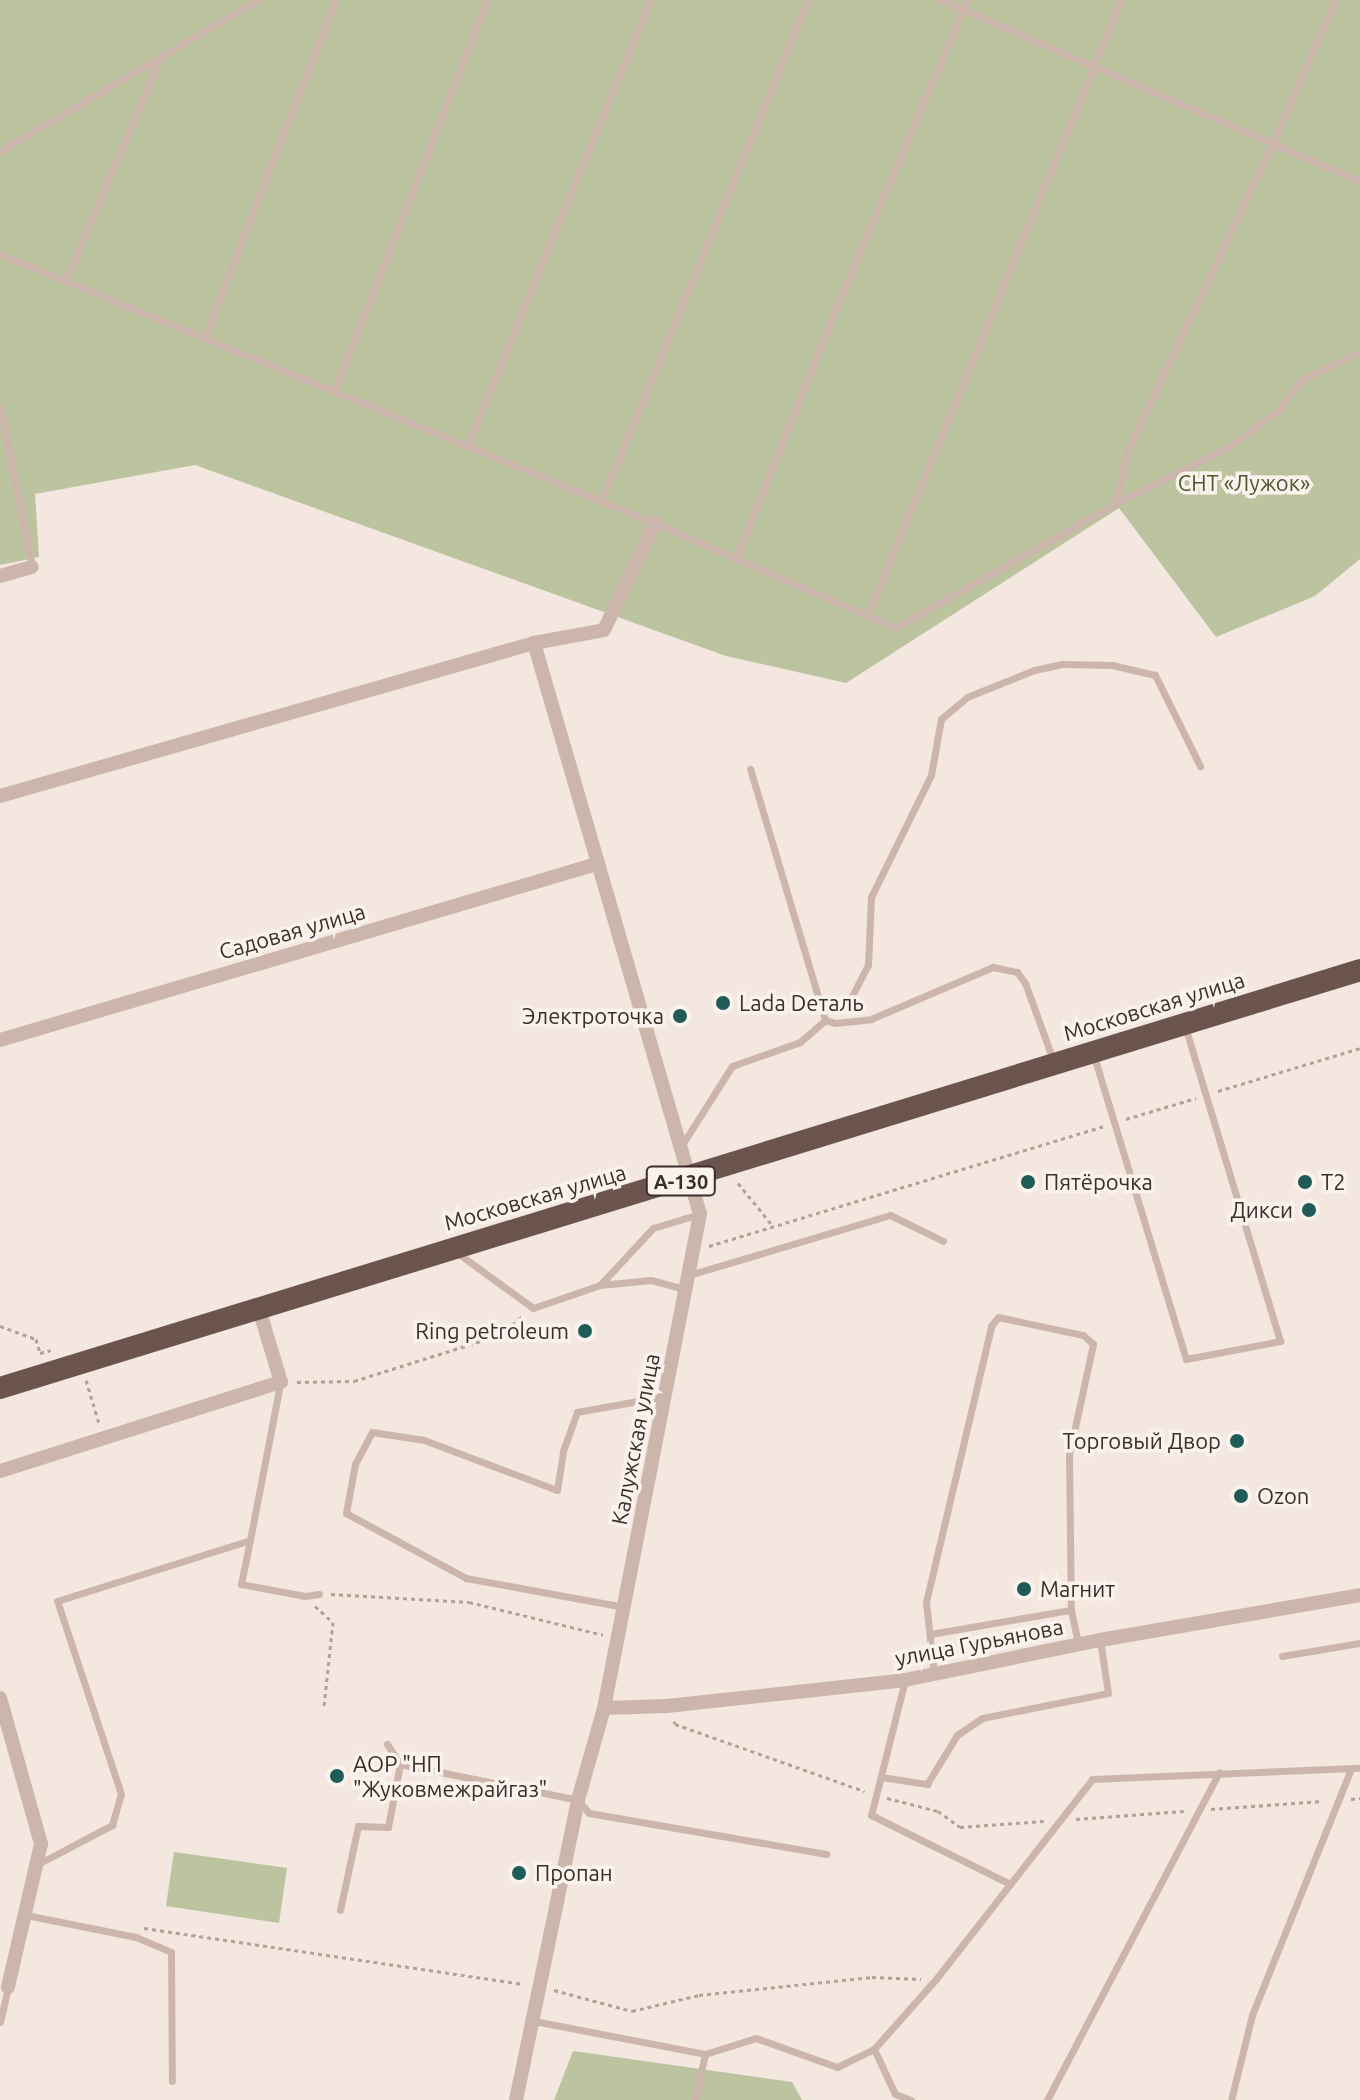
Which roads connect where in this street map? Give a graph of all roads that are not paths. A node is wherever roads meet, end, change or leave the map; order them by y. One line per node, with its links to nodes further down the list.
1 (257, 0): 11 (lane)
2 (335, 0): 18 (lane)
3 (487, 0): 20 (lane)
4 (650, 0): 22 (lane)
5 (808, 0): 23 (lane)
6 (941, 0): 10 (lane)
7 (967, 0): 10 (lane)
8 (1121, 0): 12 (lane)
9 (1335, 0): 13 (lane)
10 (963, 9): 12 (lane); 26 (lane)
11 (161, 57): 14 (lane); 17 (lane)
12 (1095, 67): 13 (lane); 29 (lane)
13 (1273, 142): 15 (lane); 24 (lane)
14 (0, 151)
15 (1360, 181)
16 (0, 254): 17 (lane)
17 (65, 281): 18 (lane)
18 (204, 338): 20 (lane)
19 (1360, 352): 24 (lane)
20 (334, 391): 22 (lane)
21 (0, 408): 27 (lane)
22 (467, 446): 23 (lane)
23 (601, 501): 25 (lane)
24 (1115, 504): 29 (lane)
25 (655, 523): 26 (lane); 30 (street)
26 (735, 560): 29 (lane)
27 (32, 567): 28 (street)
28 (0, 576)
29 (867, 616)
30 (534, 643): 33 (street); 34 (street, Калужская улица)
31 (1200, 766): 36 (lane)
32 (750, 769): 36 (lane)
33 (0, 796)
34 (597, 864): 39 (street, Садовая улица); 42 (street, Калужская улица)
35 (1360, 970): 38 (highway, Московская улица / А-130)
36 (821, 1007): 37 (lane)
37 (825, 1020): 41 (lane); 42 (lane)
38 (1184, 1023): 40 (highway, Московская улица / А-130); 40 (lane)
39 (0, 1040)
40 (1093, 1051): 43 (highway, Московская улица / А-130)
41 (1053, 1060)
42 (681, 1146): 43 (street, Калужская улица)
43 (691, 1178): 44 (street, Калужская улица); 46 (highway, Московская улица / А-130)
44 (700, 1214): 47 (street, Калужская улица); 48 (lane)
45 (943, 1241): 47 (lane)
46 (451, 1248): 48 (lane); 49 (highway, Московская улица / А-130)
47 (688, 1282): 48 (lane); 52 (street, Калужская улица)
48 (600, 1285)
49 (259, 1309): 50 (street); 51 (highway, Московская улица / А-130)
50 (281, 1382): 53 (street); 54 (lane)
51 (0, 1388)
52 (666, 1396): 57 (street, Калужская улица); 57 (lane)
53 (0, 1471)
54 (250, 1540): 55 (lane); 78 (lane)
55 (319, 1594)
56 (1360, 1595): 60 (street, улица Гурьянова)
57 (624, 1607): 67 (street, Калужская улица)
58 (1071, 1610): 59 (lane); 59 (lane); 62 (lane)
59 (930, 1634): 64 (lane)
60 (1100, 1640): 62 (street, улица Гурьянова); 75 (lane)
61 (1360, 1643): 63 (lane)
62 (1078, 1644): 64 (street, улица Гурьянова)
63 (1282, 1656)
64 (934, 1675): 65 (street, улица Гурьянова)
65 (905, 1680): 67 (street, улица Гурьянова); 75 (lane)
66 (0, 1698): 68 (street)
67 (604, 1708): 76 (street, Калужская улица)
68 (6, 1739): 78 (street)
69 (387, 1744): 71 (lane)
70 (416, 1757): 72 (lane)
71 (400, 1764): 72 (lane); 80 (lane)
72 (413, 1766): 76 (lane)
73 (1356, 1768): 74 (lane); 92 (lane)
74 (1219, 1772): 79 (lane); 91 (lane)
75 (881, 1777): 79 (lane)
76 (578, 1800): 77 (lane); 83 (street, Калужская улица)
77 (826, 1854)
78 (36, 1865): 81 (street)
79 (1010, 1884): 85 (lane)
80 (340, 1910)
81 (26, 1915): 82 (street); 87 (lane)
82 (8, 1987): 84 (lane)
83 (534, 2021): 86 (lane); 88 (street, Калужская улица)
84 (0, 2022)
85 (874, 2049): 86 (lane); 90 (lane)
86 (705, 2054): 89 (lane)
87 (172, 2081)
88 (516, 2100)
89 (695, 2100)
90 (911, 2100)
91 (1047, 2100)
92 (1231, 2100)

